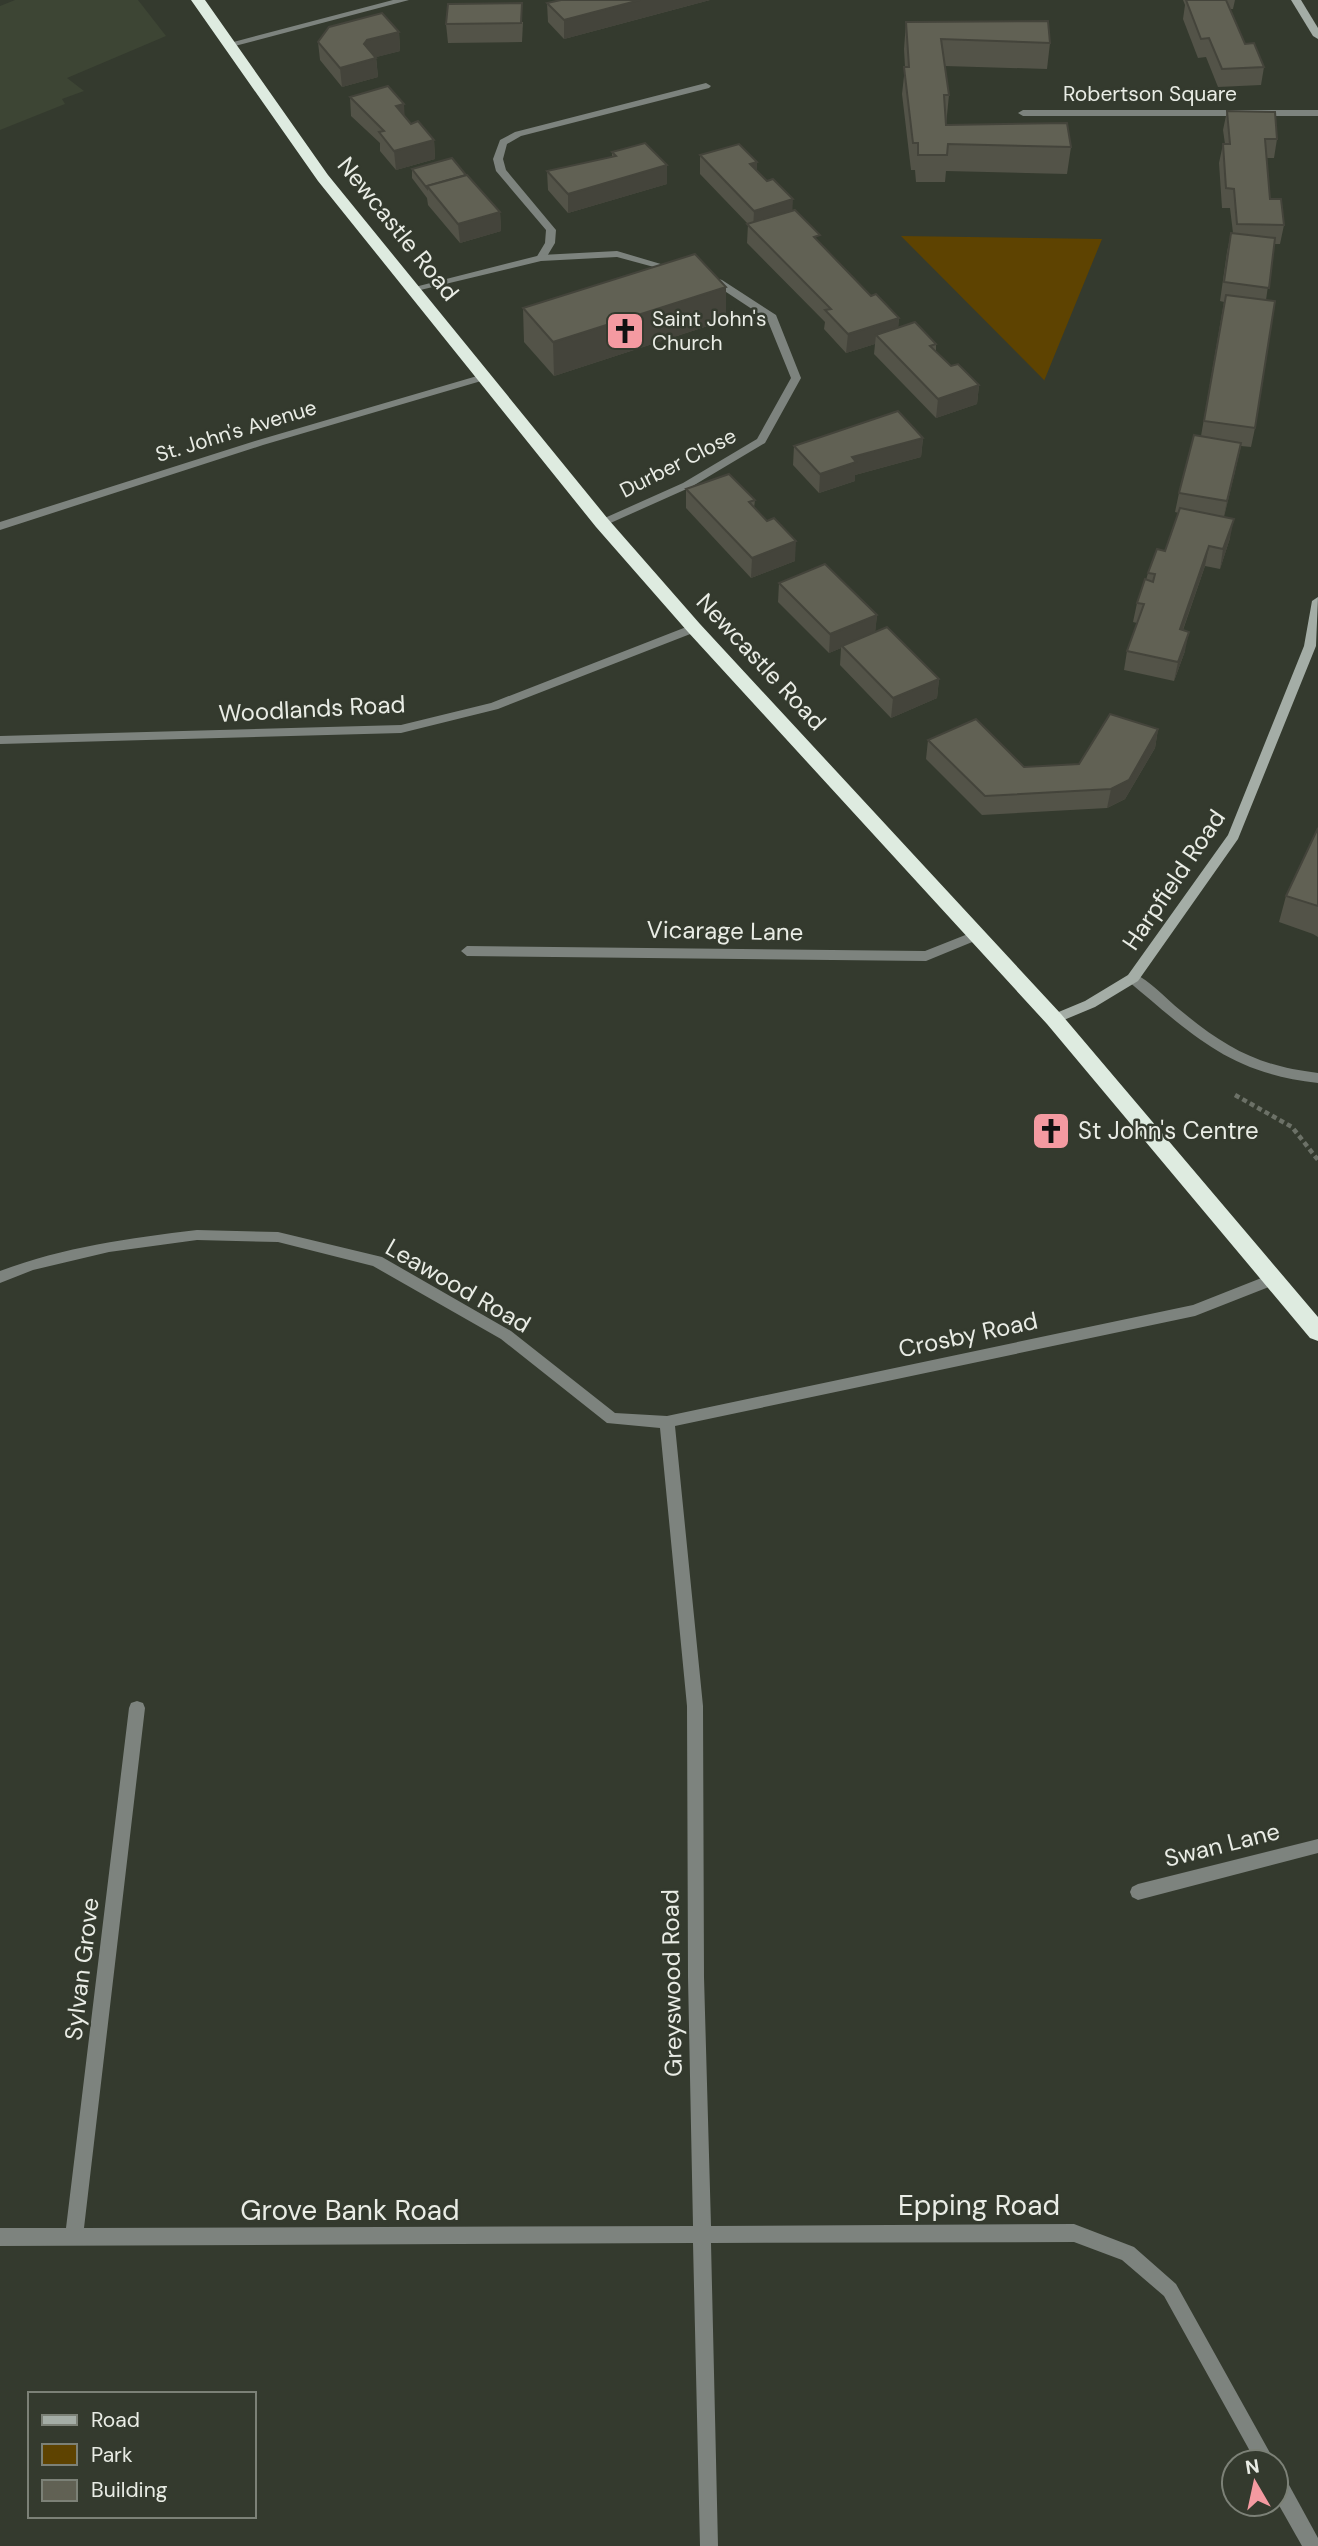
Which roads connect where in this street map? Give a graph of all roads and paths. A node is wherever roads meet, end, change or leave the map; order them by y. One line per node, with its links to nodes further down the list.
1 (198, 0): 5 (highway, Newcastle Road)
2 (404, 0): 5 (street)
3 (1296, 0): 4 (street)
4 (1318, 36)
5 (231, 44): 10 (highway, Newcastle Road)
6 (706, 86): 9 (street)
7 (1023, 113): 8 (street, Robertson Square)
8 (1318, 113)
9 (541, 258): 10 (street, Durber Close); 12 (street, Durber Close)
10 (412, 289): 11 (highway, Newcastle Road)
11 (484, 377): 12 (highway, Newcastle Road); 13 (street, St. John's Avenue)
12 (602, 523): 15 (highway, Newcastle Road)
13 (0, 526)
14 (1318, 601): 16 (street, Harpfield Road)
15 (694, 628): 17 (street, Woodlands Road); 18 (highway, Newcastle Road)
16 (1314, 647): 20 (street, Harpfield Road)
17 (0, 740)
18 (978, 935): 19 (street, Vicarage Lane); 21 (highway, Newcastle Road)
19 (467, 951)
20 (1133, 978): 21 (street, Harpfield Road); 22 (street)
21 (1054, 1019): 24 (highway, Newcastle Road)
22 (1318, 1079)
23 (0, 1277): 26 (street, Leawood Road)
24 (1274, 1279): 25 (highway, Newcastle Road); 26 (street, Crosby Road)
25 (1318, 1332)
26 (667, 1422): 30 (street, Greyswood Road)
27 (137, 1708): 31 (street, Sylvan Grove)
28 (1318, 1846): 29 (street, Swan Lane)
29 (1139, 1892)
30 (701, 2235): 31 (street, Grove Bank Road); 33 (street, Epping Road); 35 (street, Greyswood Road)
31 (74, 2236): 32 (street, Grove Bank Road)
32 (0, 2237)
33 (1258, 2448)
34 (1290, 2506): 36 (street)
35 (709, 2546)
36 (1312, 2546)

